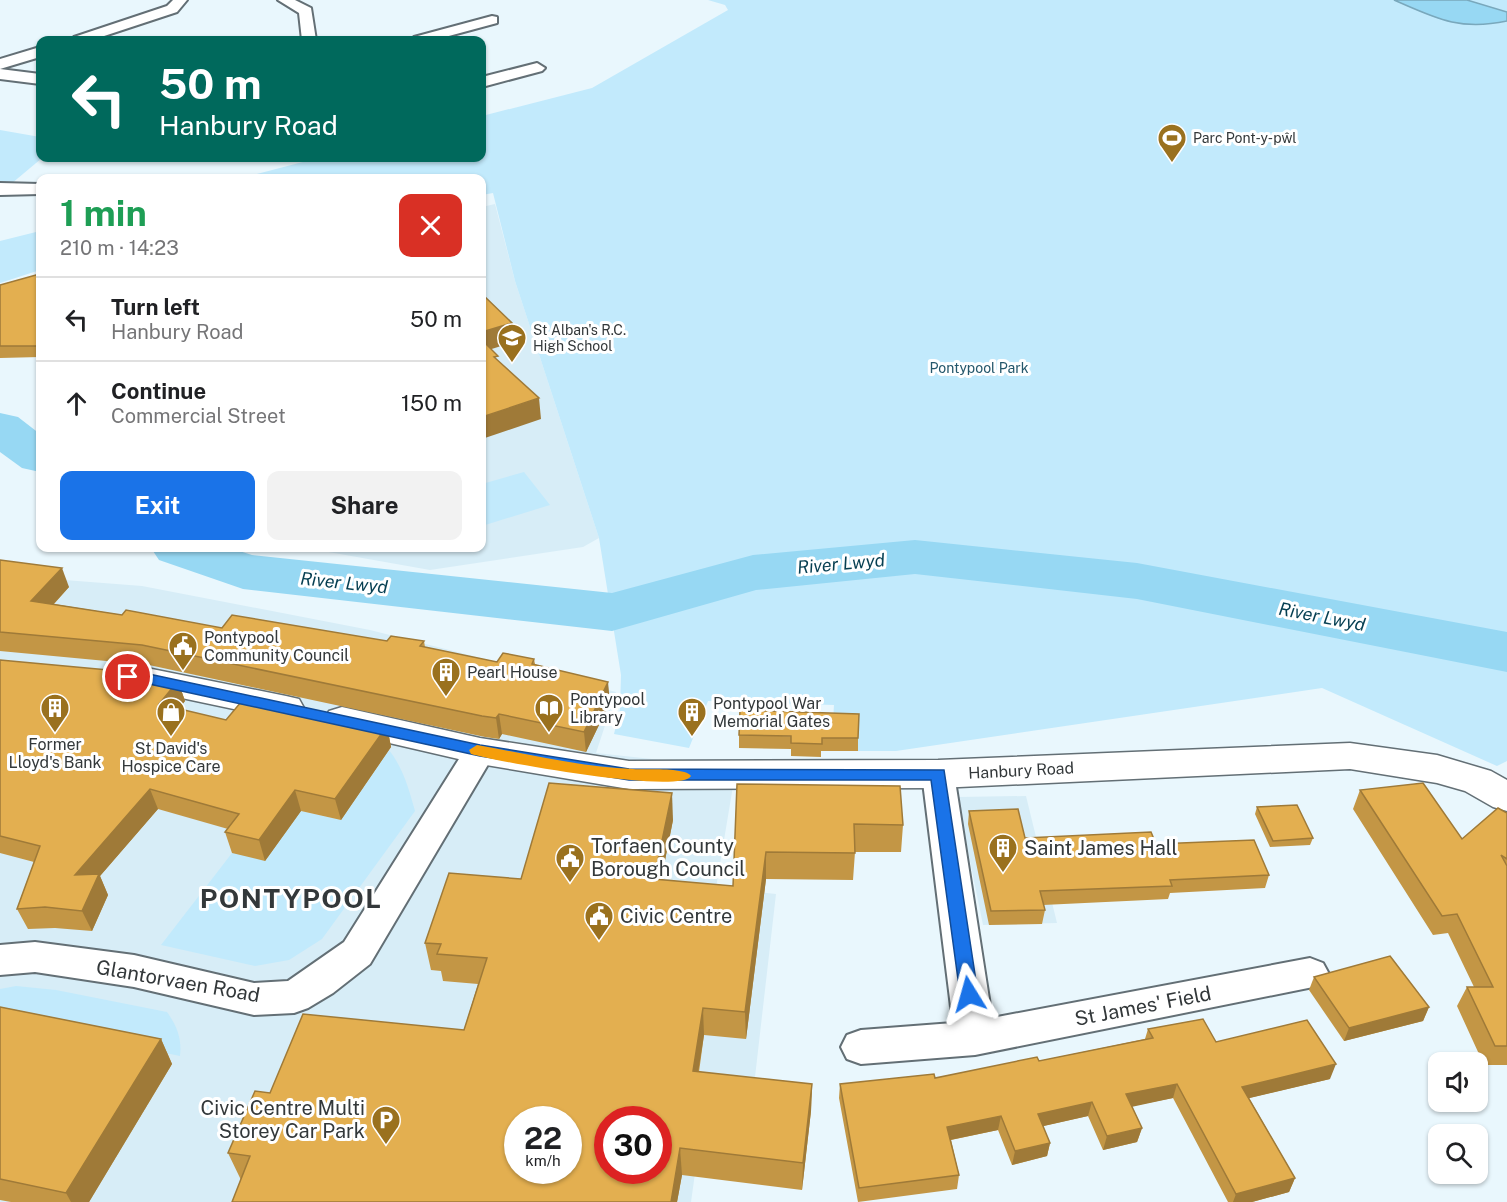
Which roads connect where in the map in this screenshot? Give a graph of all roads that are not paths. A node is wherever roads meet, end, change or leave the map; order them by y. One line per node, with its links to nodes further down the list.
1 (180, 0): 4 (street)
2 (285, 0): 5 (street)
3 (492, 20): 6 (street)
4 (92, 36)
5 (309, 36)
6 (434, 36)
7 (36, 53): 8 (street)
8 (0, 64)
9 (537, 68): 12 (street)
10 (0, 74): 11 (street)
11 (36, 78)
12 (486, 81)
13 (0, 189): 14 (street)
14 (36, 189)
15 (103, 675): 16 (street, Hanbury Road)
16 (480, 751): 17 (street, Hanbury Road); 19 (street, Glantorvaen Road)
17 (938, 774): 18 (street, Hanbury Road); 21 (street)
18 (1507, 797)
19 (0, 960)
20 (1310, 974): 21 (street, St James' Field)
21 (975, 1038): 22 (street, St James' Field)
22 (861, 1047)

